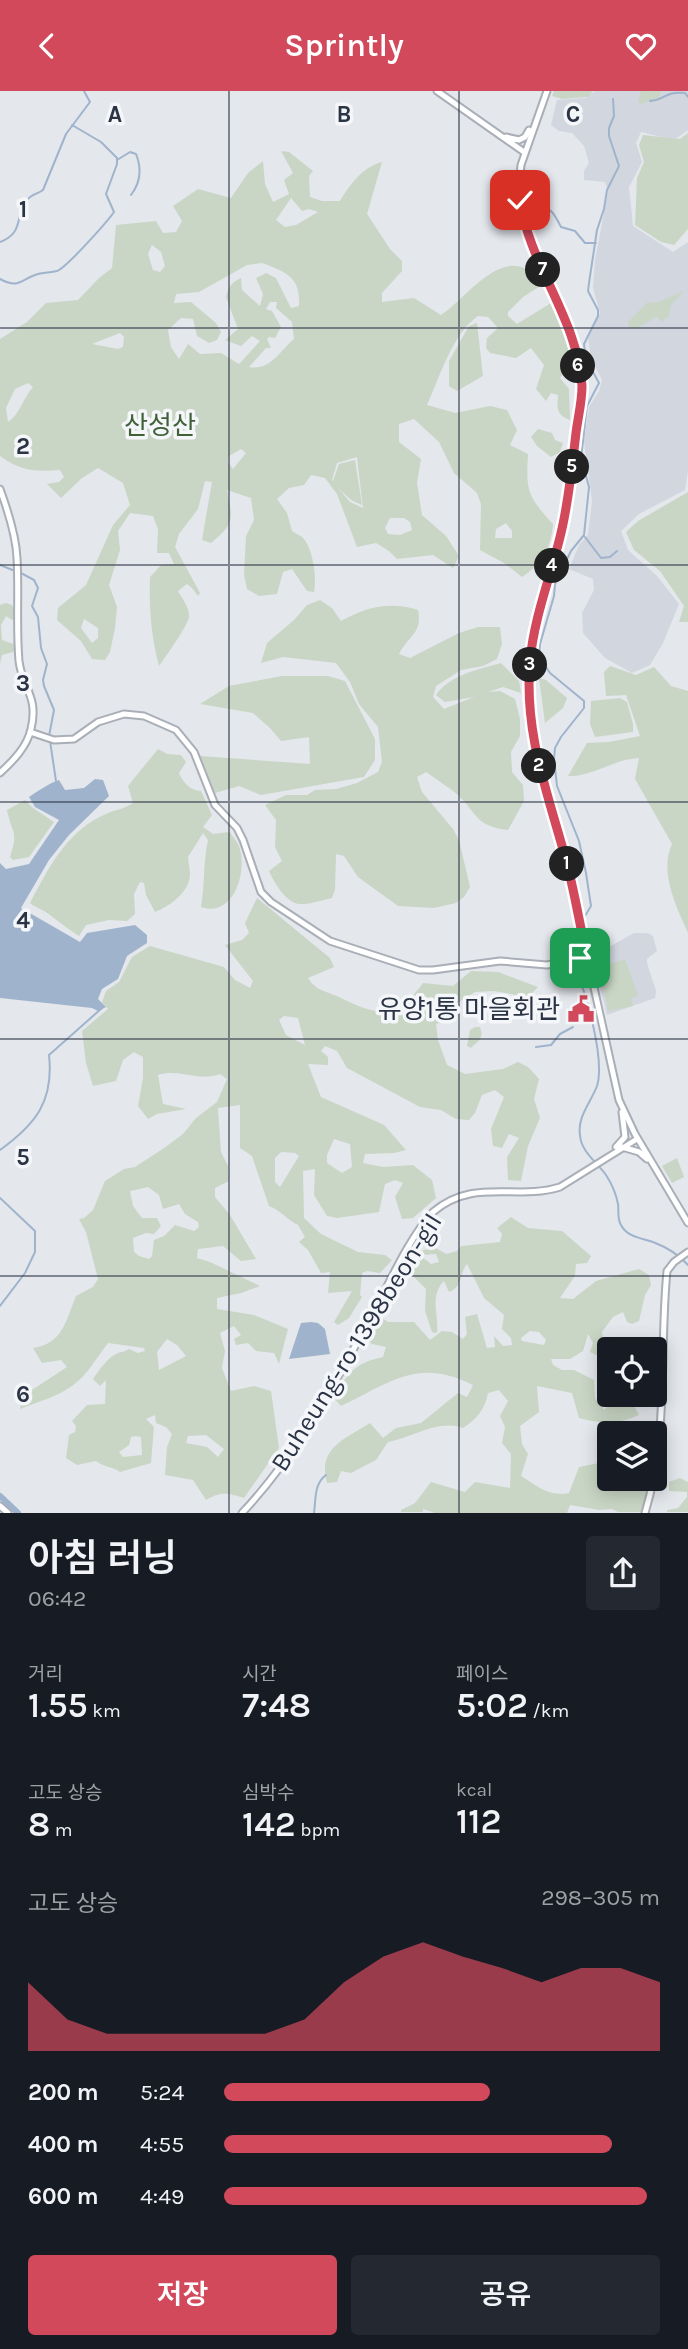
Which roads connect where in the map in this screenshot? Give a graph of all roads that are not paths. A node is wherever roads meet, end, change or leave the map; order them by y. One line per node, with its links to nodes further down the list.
1 (437, 91): 4 (street)
2 (547, 91): 3 (street)
3 (535, 122): 4 (street); 6 (street)
4 (489, 128): 5 (street)
5 (503, 138): 6 (street); 7 (street)
6 (524, 152): 7 (street)
7 (520, 172): 9 (street)
8 (512, 193): 9 (street)
9 (522, 208): 16 (street)
10 (0, 489): 11 (street)
11 (33, 712): 12 (street); 13 (street)
12 (30, 732): 13 (street); 14 (street)
13 (38, 735): 14 (street); 16 (street)
14 (20, 751): 15 (street)
15 (0, 773)
16 (587, 957): 17 (street)
17 (621, 1105): 18 (street); 20 (street)
18 (637, 1139): 19 (street, Buheung-ro 1398beon-gil); 21 (street)
19 (622, 1147): 20 (street, Buheung-ro 1398beon-gil); 21 (street)
20 (607, 1156): 26 (street, Buheung-ro 1398beon-gil)
21 (654, 1167): 22 (street)
22 (688, 1223)
23 (686, 1253): 27 (street)
24 (0, 1506): 25 (street)
25 (8, 1513)
26 (242, 1513)
27 (645, 1513)

